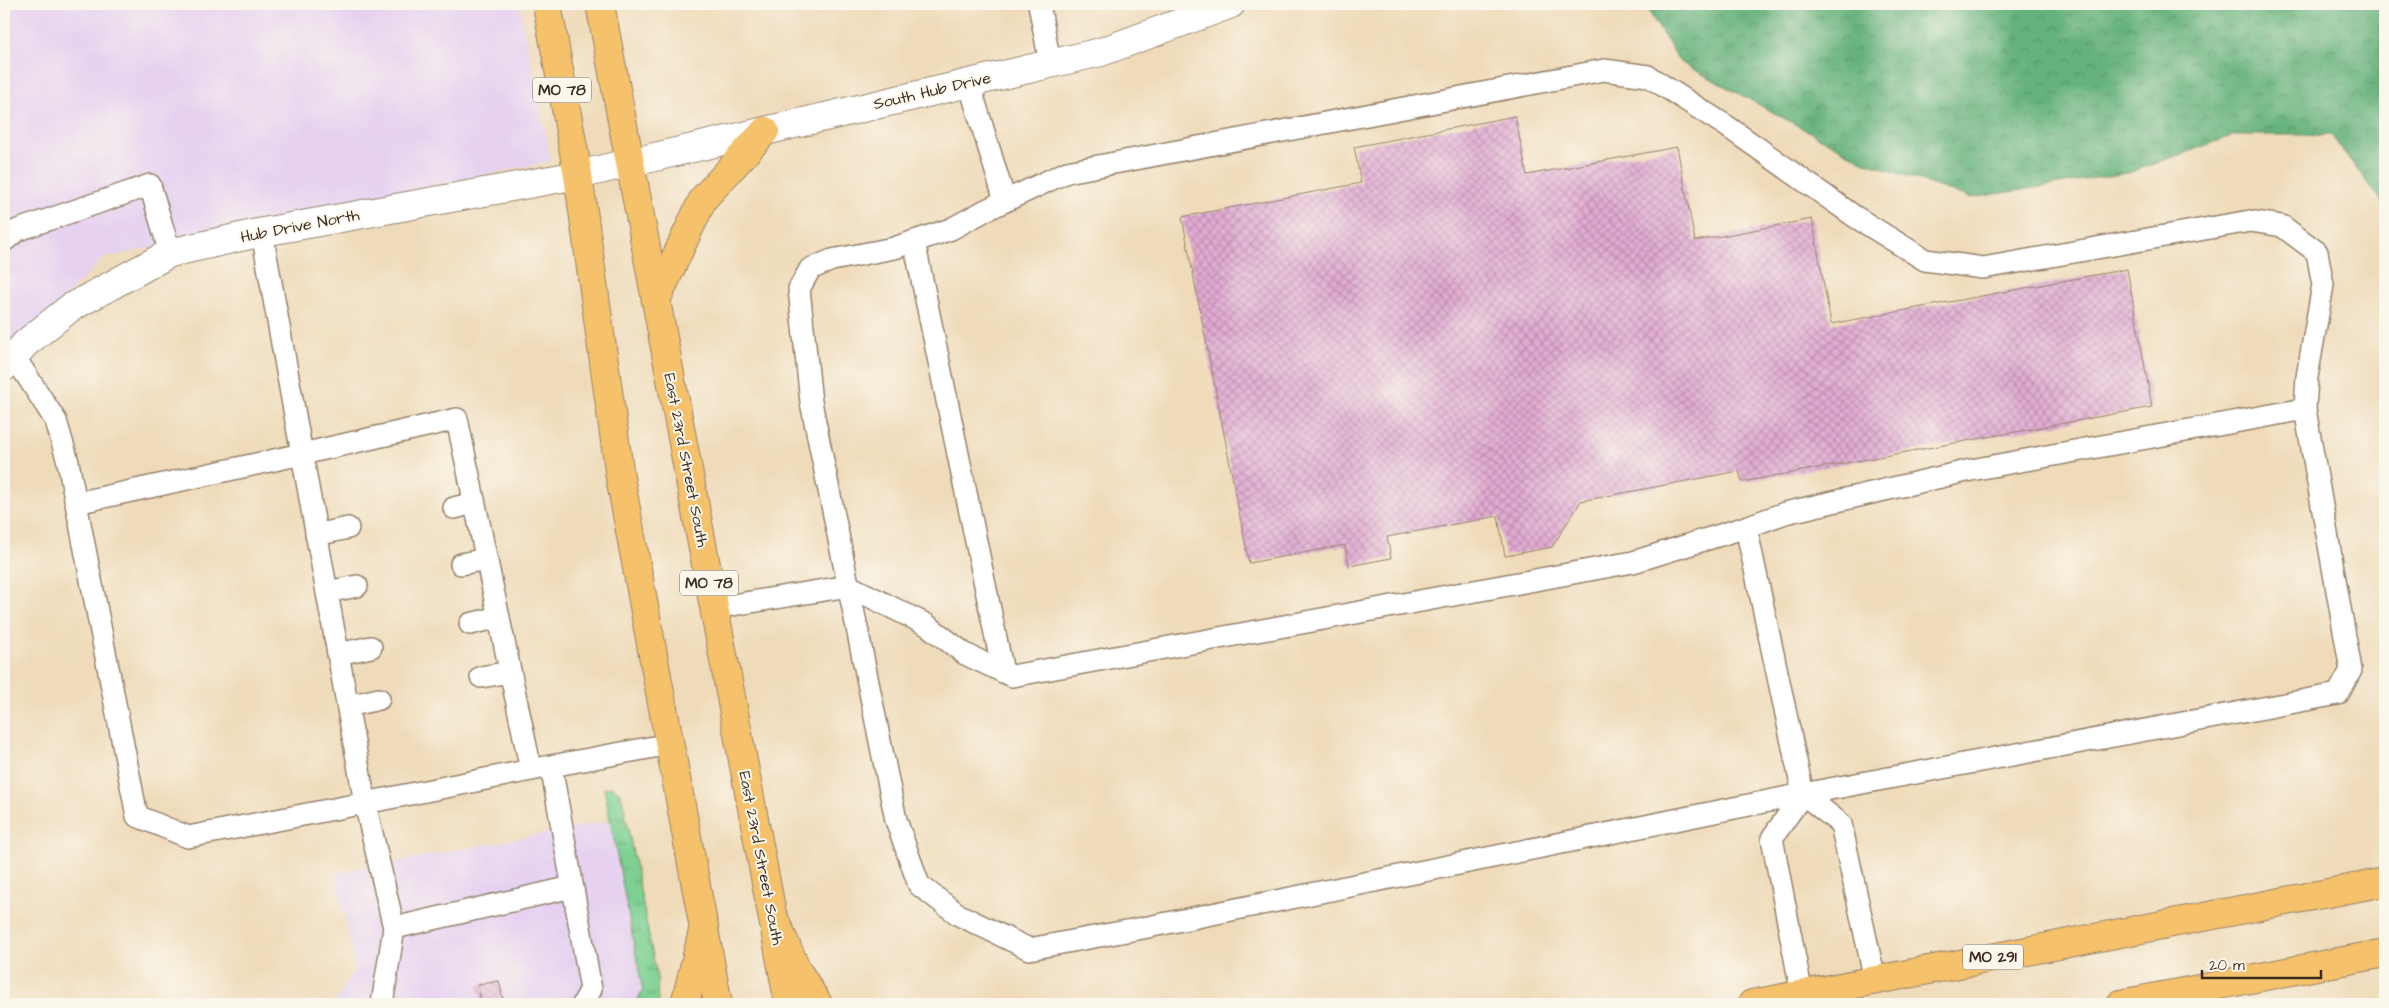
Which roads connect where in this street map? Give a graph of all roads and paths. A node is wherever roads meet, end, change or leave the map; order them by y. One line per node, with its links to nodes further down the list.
1 (547, 4): 9 (main road, MO 78)
2 (600, 4): 8 (main road, East 23rd Street South / MO 78)
3 (1039, 4): 5 (lane)
4 (1231, 4): 5 (street, South Hub Drive)
5 (1050, 63): 6 (street, South Hub Drive)
6 (969, 82): 7 (street, South Hub Drive); 10 (lane)
7 (764, 131): 8 (street, South Hub Drive); 15 (main road)
8 (630, 162): 9 (street, Hub Drive North); 15 (main road, East 23rd Street South / MO 78)
9 (578, 176): 11 (street, Hub Drive North); 40 (main road, MO 78)
10 (1005, 201): 13 (lane); 17 (lane)
11 (262, 233): 14 (street, Hub Drive North); 18 (lane)
12 (4, 241): 14 (lane)
13 (914, 242): 28 (lane); 36 (lane)
14 (170, 253): 16 (street, Hub Drive North)
15 (656, 300): 30 (main road, East 23rd Street South / MO 78)
16 (9, 361): 19 (lane)
17 (2305, 409): 22 (lane); 42 (lane)
18 (302, 454): 19 (lane); 20 (lane); 24 (lane)
19 (76, 503): 43 (lane)
20 (474, 503): 21 (lane); 25 (lane)
21 (454, 508)
22 (1746, 527): 36 (lane); 42 (lane)
23 (348, 528): 24 (lane)
24 (316, 535): 29 (lane)
25 (486, 559): 26 (lane); 31 (lane)
26 (461, 564)
27 (357, 586): 29 (lane)
28 (849, 586): 30 (lane); 36 (lane); 42 (lane)
29 (327, 592): 34 (lane)
30 (714, 608): 46 (main road, East 23rd Street South / MO 78)
31 (499, 617): 32 (lane); 35 (lane)
32 (470, 624)
33 (371, 647): 34 (lane)
34 (338, 654): 39 (lane)
35 (510, 672): 37 (lane); 41 (lane)
36 (1003, 672)
37 (481, 677)
38 (379, 699): 39 (lane)
39 (348, 706): 43 (lane)
40 (670, 744): 41 (lane); 47 (main road, MO 78)
41 (541, 768): 43 (lane); 45 (lane)
42 (1803, 794): 50 (lane); 51 (lane)
43 (366, 803): 48 (lane)
44 (2385, 882): 50 (main road, MO 291)
45 (572, 886): 48 (lane); 53 (lane)
46 (772, 914): 56 (main road, East 23rd Street South / MO 78); 57 (main road)
47 (704, 927): 54 (main road); 55 (main road, MO 78)
48 (394, 928): 52 (lane)
49 (2385, 953): 59 (main road)
50 (1875, 980): 51 (main road, MO 291)
51 (1802, 995): 58 (main road, MO 291)
52 (382, 1004)
53 (583, 1004)
54 (685, 1004)
55 (718, 1004)
56 (789, 1004)
57 (818, 1004)
58 (1752, 1004)
59 (2121, 1004)

